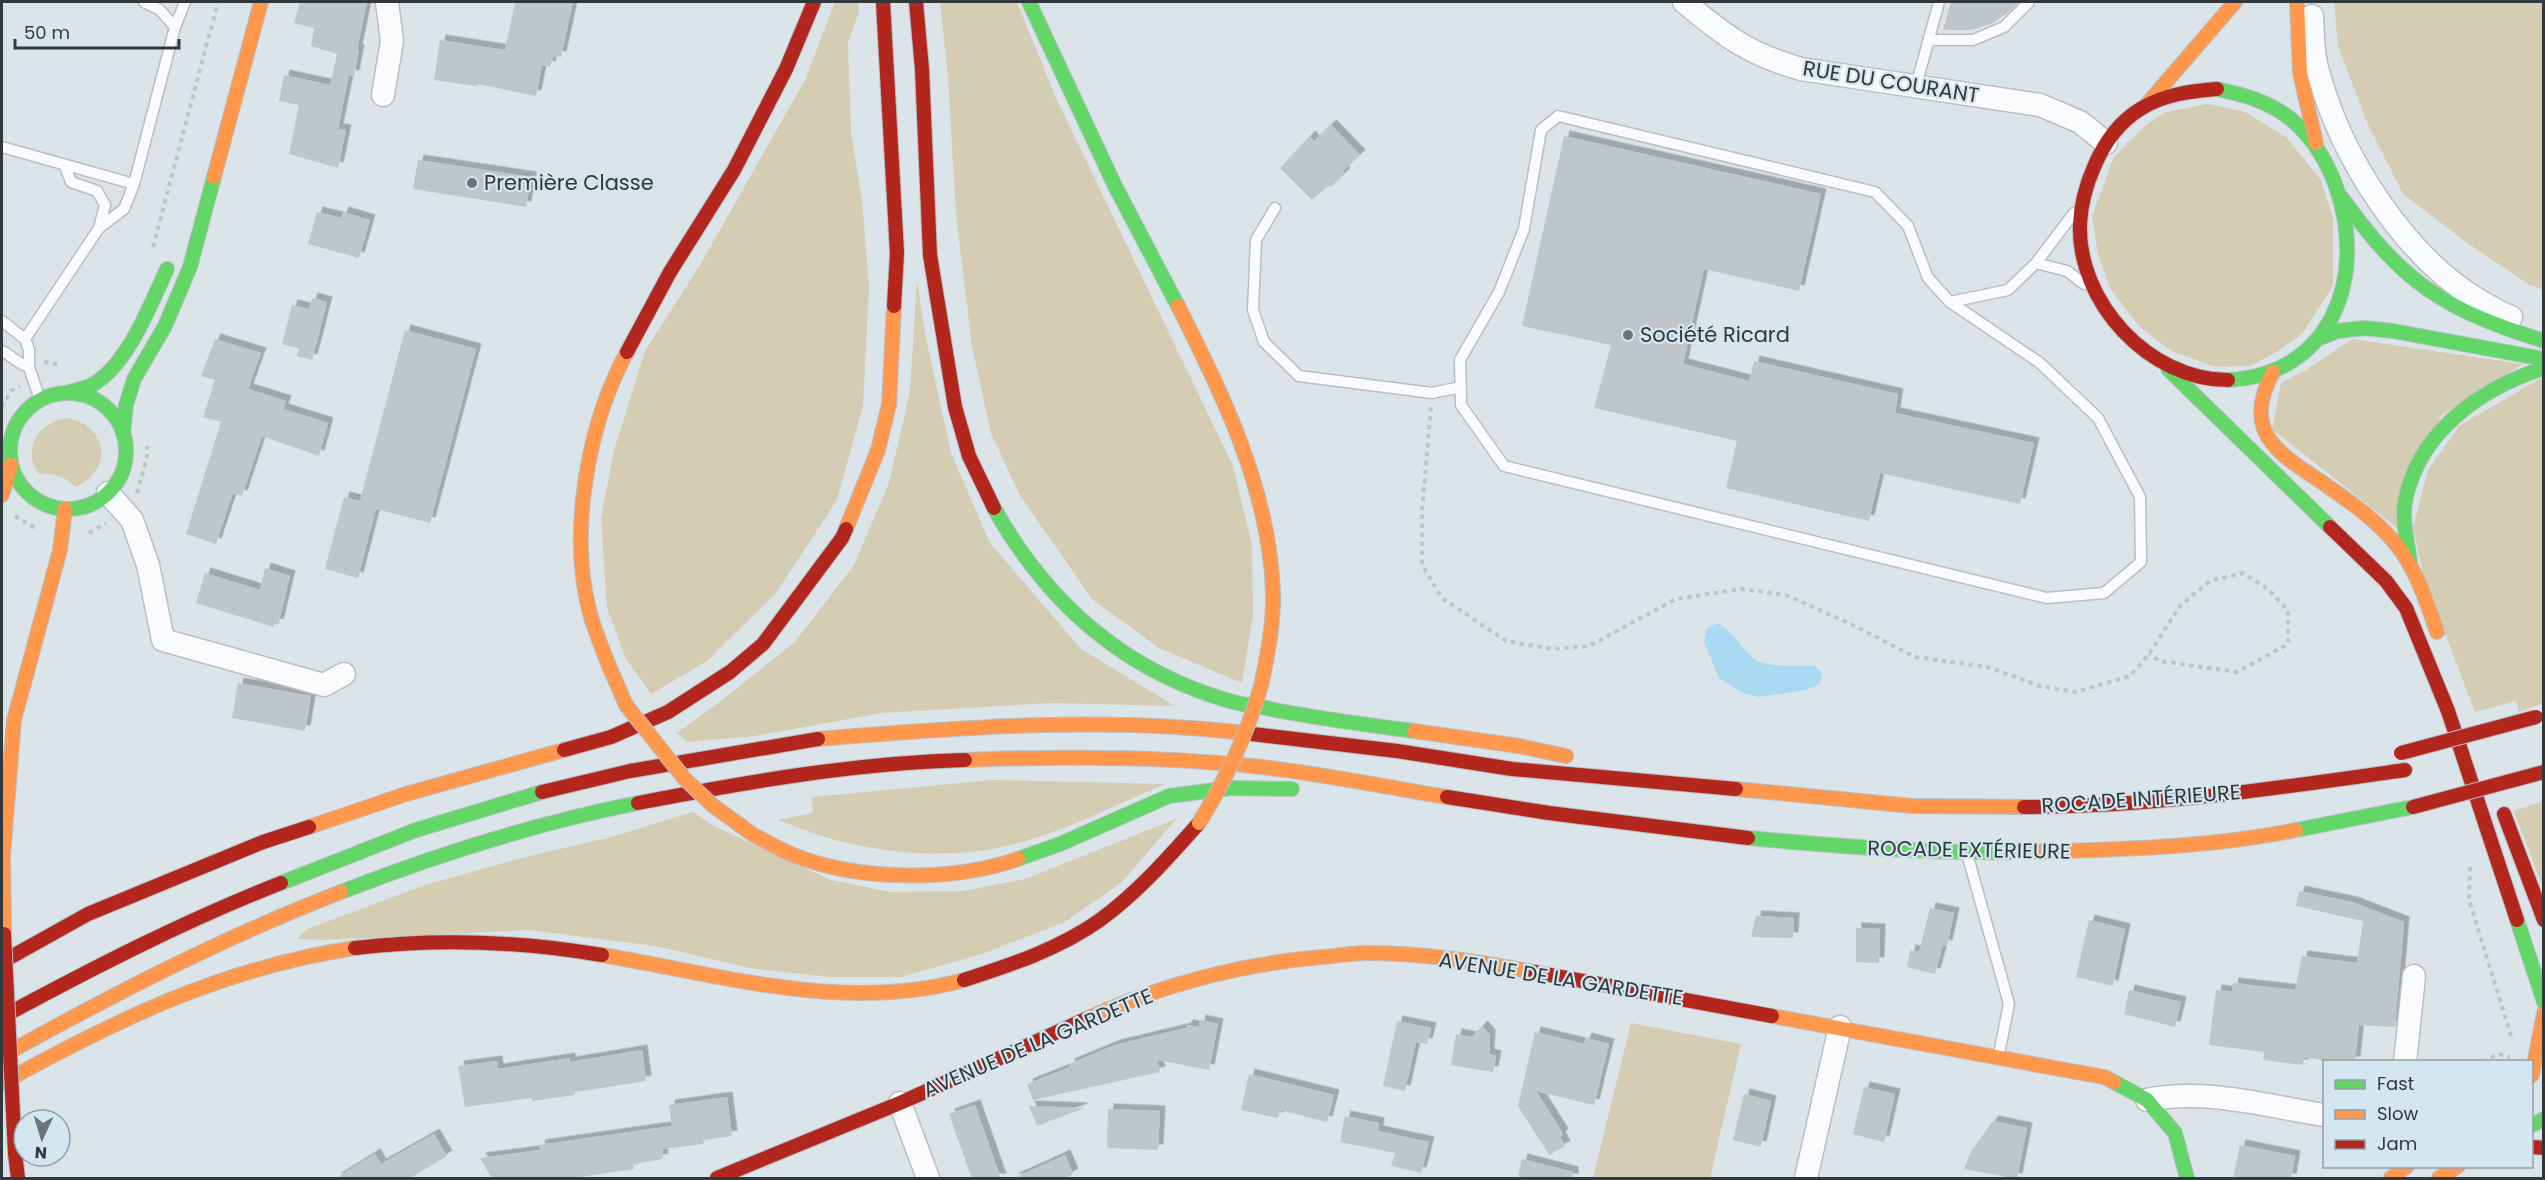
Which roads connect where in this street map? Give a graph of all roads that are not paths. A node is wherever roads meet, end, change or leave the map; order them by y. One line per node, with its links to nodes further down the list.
1 (144, 2): 15 (lane)
2 (185, 2): 15 (lane)
3 (261, 2): 47 (main road)
4 (387, 2): 18 (street)
5 (814, 2): 65 (main road, bridge)
6 (883, 2): 72 (main road)
7 (916, 2): 57 (main road)
8 (1029, 2): 82 (main road, bridge)
9 (1684, 2): 17 (street, RUE DU COURANT)
10 (1939, 2): 16 (lane)
11 (2029, 2): 16 (lane)
12 (2235, 2): 19 (main road)
13 (2297, 2): 22 (main road)
14 (2311, 2): 34 (street)
15 (175, 27): 24 (lane)
16 (1929, 40): 17 (lane)
17 (1916, 86): 20 (street, RUE DU COURANT)
18 (383, 95)
19 (2146, 106): 20 (main road); 22 (main road)
20 (2106, 143): 26 (main road)
21 (2, 147): 23 (lane)
22 (2317, 147): 25 (main road)
23 (65, 166): 24 (lane); 28 (lane)
24 (134, 184): 28 (lane)
25 (2340, 196): 36 (main road); 37 (main road)
26 (2080, 206): 30 (lane); 31 (main road)
27 (1275, 208): 44 (lane)
28 (99, 228): 35 (lane)
29 (172, 254): 45 (main road)
30 (2036, 263): 31 (lane); 32 (lane)
31 (2094, 291): 40 (main road)
32 (1950, 303): 44 (lane); 44 (lane)
33 (2, 321): 35 (lane)
34 (2544, 327)
35 (25, 339): 41 (lane)
36 (2317, 339): 39 (main road); 43 (main road)
37 (2544, 341)
38 (2, 351): 41 (lane)
39 (2544, 359)
40 (2163, 364): 43 (main road); 74 (main road)
41 (29, 367): 46 (lane)
42 (2544, 368): 52 (main road)
43 (2272, 372): 52 (main road)
44 (1461, 387)
45 (65, 393): 46 (main road); 47 (main road)
46 (40, 400): 48 (main road)
47 (123, 434): 49 (main road)
48 (11, 465): 50 (main road); 51 (main road)
49 (108, 493): 51 (main road); 54 (street)
50 (2, 495)
51 (65, 509): 88 (main road, bridge)
52 (2410, 561): 53 (main road)
53 (2442, 645)
54 (344, 674)
55 (2540, 716): 63 (main road, bridge)
56 (2470, 719): 58 (main road)
57 (1575, 758)
58 (2450, 758)
59 (1597, 763): 64 (main road)
60 (2410, 768): 63 (main road, ROCADE INTÉRIEURE)
61 (2489, 772): 71 (main road)
62 (2544, 772): 68 (main road, ROCADE EXTÉRIEURE, bridge)
63 (2341, 780): 64 (main road, ROCADE INTÉRIEURE)
64 (1697, 784): 76 (main road)
65 (1391, 788): 70 (main road, ROCADE EXTÉRIEURE); 78 (main road)
66 (2509, 801): 67 (main road)
67 (2463, 813)
68 (2350, 823): 69 (main road); 70 (main road, ROCADE EXTÉRIEURE)
69 (2386, 826)
70 (1967, 854): 79 (lane)
71 (2544, 920)
72 (2, 962)
73 (2414, 976): 80 (street)
74 (2544, 1002)
75 (2544, 1013): 81 (main road)
76 (2, 1017)
77 (1840, 1028): 79 (main road, AVENUE DE LA GARDETTE); 84 (main road, AVENUE DE LA GARDETTE); 91 (street)
78 (2, 1056)
79 (1998, 1057): 83 (main road, AVENUE DE LA GARDETTE)
80 (2405, 1060)
81 (2533, 1071)
82 (2, 1083)
83 (2146, 1100): 85 (street); 92 (main road, AVENUE DE LA GARDETTE)
84 (900, 1103): 89 (main road, AVENUE DE LA GARDETTE); 90 (street)
85 (2323, 1115)
86 (2406, 1168): 93 (main road)
87 (2456, 1168): 94 (main road)
88 (20, 1176)
89 (717, 1179)
90 (928, 1179)
91 (1806, 1179)
92 (2187, 1179)
93 (2391, 1179)
94 (2439, 1179)

